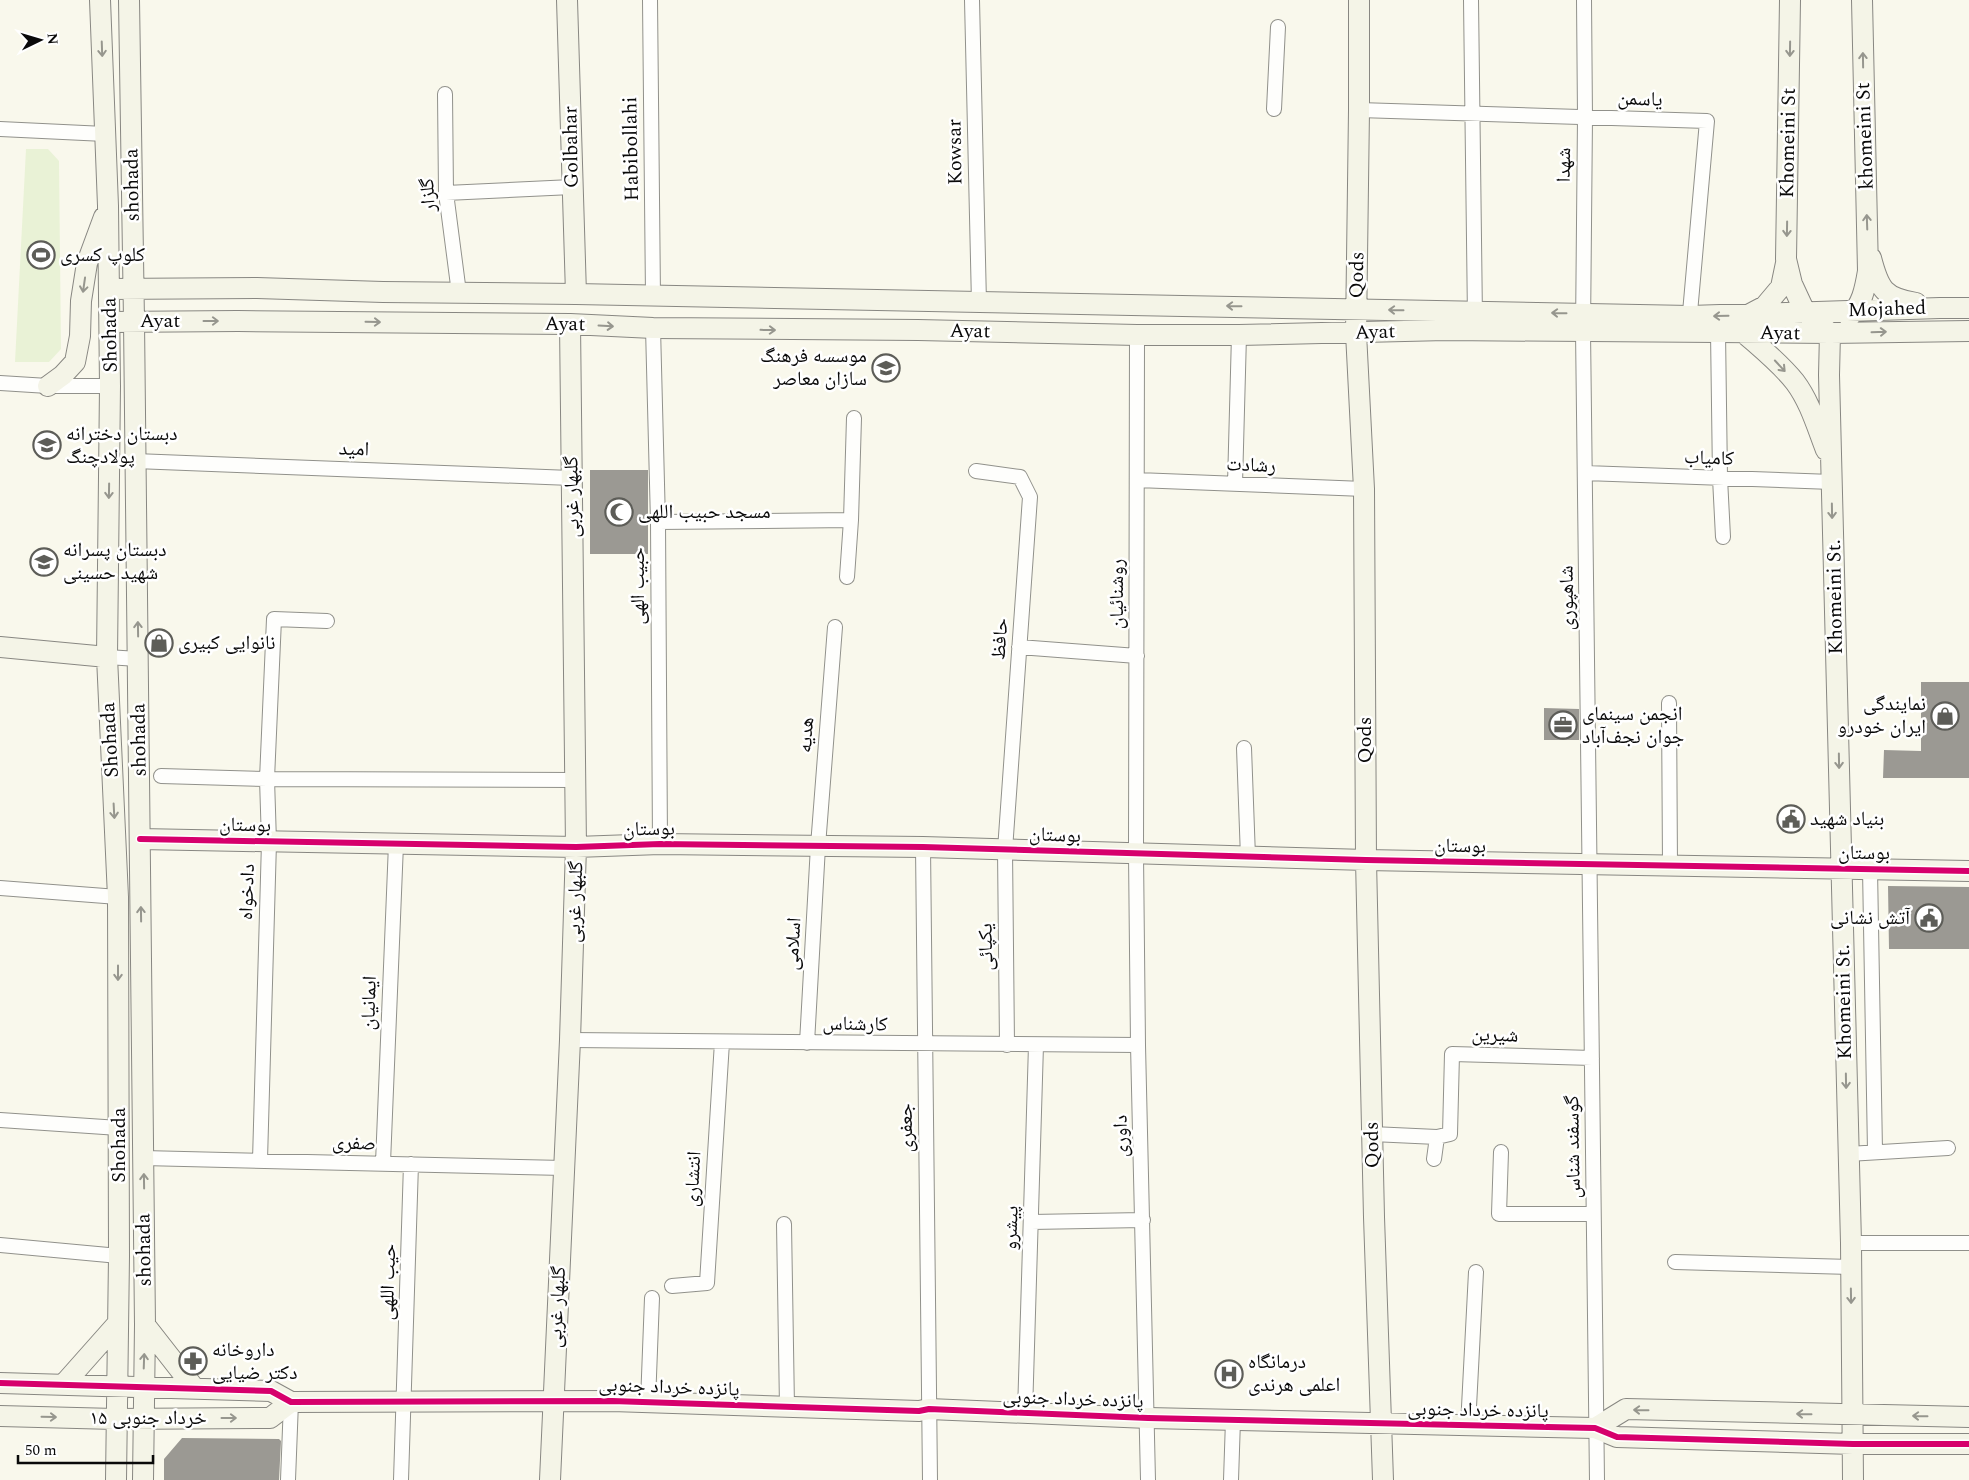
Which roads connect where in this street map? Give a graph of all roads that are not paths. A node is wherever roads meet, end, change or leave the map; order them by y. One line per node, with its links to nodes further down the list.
1 (100, 0): 18 (main road, Shohada, one-way to 18)
2 (129, 0): 26 (main road, shohada)
3 (567, 0): 19 (main road, Golbahar)
4 (650, 0): 29 (street, Habibollahi)
5 (972, 0): 30 (street, Kowsar)
6 (1359, 0): 14 (main road, Qods)
7 (1471, 0): 15 (street)
8 (1584, 0): 16 (street, شهدا)
9 (1790, 0): 23 (main road, Khomeini St, one-way to 23)
10 (1862, 0): 22 (main road, khomeini St, one-way to 10)
11 (1278, 27): 13 (street)
12 (445, 94): 20 (street, گلزار)
13 (1274, 109)
14 (1360, 110): 15 (street, یاسمن); 33 (main road, Qods)
15 (1473, 114): 16 (street, یاسمن); 36 (street)
16 (1585, 117): 40 (street, شهدا); 42 (street, یاسمن)
17 (0, 129): 18 (street)
18 (105, 134): 21 (main road, Shohada)
19 (572, 187): 20 (street); 28 (main road, Golbahar)
20 (446, 193): 27 (street, گلزار)
21 (108, 206): 25 (main road, Shohada); 52 (main road, one-way to 52)
22 (1868, 247): 31 (main road); 34 (main road, khomeini St)
23 (1786, 258): 35 (main road, Khomeini St); 43 (main road)
24 (239, 288): 26 (main road, Ayat); 27 (main road, Ayat); 37 (main road)
25 (109, 289): 26 (main road, Ayat); 38 (main road, Shohada)
26 (134, 289): 39 (main road, shohada)
27 (459, 293): 28 (main road, Ayat)
28 (576, 294): 29 (main road, Ayat)
29 (653, 297): 30 (main road, Ayat)
30 (979, 303): 33 (main road, Ayat, one-way to 30)
31 (1940, 308): 32 (main road, Mojahed); 34 (main road, Mojahed)
32 (1969, 308)
33 (1357, 309): 36 (main road, Ayat, one-way to 33); 46 (main road, Qods)
34 (1857, 310): 35 (main road, Mojahed); 48 (main road)
35 (1805, 312): 43 (main road, Ayat); 48 (main road)
36 (1475, 320): 40 (main road, Ayat); 46 (main road, Ayat)
37 (238, 321): 39 (main road, Ayat, one-way to 37); 41 (main road, Ayat, one-way to 41)
38 (110, 322): 39 (main road, Ayat); 53 (main road, Shohada)
39 (134, 322): 55 (main road, shohada)
40 (1583, 322): 42 (main road, Ayat); 57 (street, شاهپوری)
41 (570, 324): 44 (main road, Ayat, one-way to 44); 59 (main road, گلبهار غربی)
42 (1689, 324): 43 (main road, Ayat, one-way to 42); 47 (main road, Ayat)
43 (1746, 324): 47 (main road, Ayat); 48 (main road, Ayat); 58 (main road, one-way to 58)
44 (653, 328): 49 (main road, Ayat, one-way to 49); 65 (street, حبیب الهی)
45 (1969, 331): 48 (main road, Ayat, one-way to 45)
46 (1356, 332): 50 (main road, Ayat); 63 (main road, Qods)
47 (1718, 332): 60 (street)
48 (1830, 334): 58 (main road, Khomeini St.)
49 (1137, 335): 50 (main road, Ayat); 61 (street, روشنائیان)
50 (1240, 335): 62 (street)
51 (0, 383): 52 (street)
52 (48, 386): 53 (street)
53 (110, 386): 73 (main road, Shohada, one-way to 73)
54 (854, 418): 64 (street)
55 (135, 461): 59 (street, امید); 74 (main road, shohada, one-way to 55)
56 (976, 471): 71 (street, حافظ)
57 (1585, 473): 60 (street, کامیاب); 91 (street, شاهپوری)
58 (1832, 473): 60 (street, کامیاب); 94 (main road, Khomeini St., one-way to 94)
59 (571, 478): 79 (main road, گلبهار غربی)
60 (1720, 478): 66 (street)
61 (1137, 480): 62 (street, رشادت); 72 (street, روشنائیان)
62 (1235, 484): 63 (street, رشادت)
63 (1364, 490): 90 (main road, Qods)
64 (851, 520): 65 (street); 67 (street)
65 (658, 522): 83 (street, حبیب الهی)
66 (1723, 537)
67 (847, 577)
68 (327, 621): 78 (street, دادخواه)
69 (835, 627): 84 (street, هدیه)
70 (0, 647): 73 (main road)
71 (1019, 647): 72 (street); 87 (street, حافظ)
72 (1137, 656): 88 (street, روشنائیان)
73 (107, 657): 74 (street); 97 (main road, Shohada, one-way to 97)
74 (138, 659): 80 (main road, shohada)
75 (1669, 703): 92 (street)
76 (1244, 748): 89 (street)
77 (161, 776): 78 (street)
78 (267, 779): 79 (street); 81 (street, دادخواه)
79 (575, 780): 85 (main road, گلبهار غربی)
80 (140, 839): 81 (main road, بوستان); 114 (main road, shohada, one-way to 80)
81 (269, 842): 82 (main road, بوستان); 116 (street, دادخواه)
82 (396, 844): 85 (main road, بوستان); 117 (street, ایمانیان)
83 (660, 844): 84 (main road, بوستان); 85 (main road, بوستان)
84 (818, 846): 86 (main road, بوستان); 100 (street, اسلامی)
85 (576, 847): 98 (main road, گلبهار غربی)
86 (924, 847): 87 (main road, بوستان); 101 (street, جعفری)
87 (1005, 850): 88 (main road, بوستان); 102 (street, یکپائی)
88 (1136, 854): 89 (main road, بوستان); 104 (street, داوری)
89 (1248, 857): 90 (main road, بوستان)
90 (1366, 860): 91 (main road, بوستان); 108 (main road, Qods)
91 (1590, 864): 92 (main road, بوستان); 105 (street, گوسفند شناس)
92 (1670, 866): 94 (main road, بوستان)
93 (1870, 869): 94 (main road, بوستان); 95 (main road, بوستان); 112 (street)
94 (1842, 870): 113 (main road, Khomeini St., one-way to 113)
95 (1969, 872)
96 (0, 888): 97 (street)
97 (118, 897): 107 (main road, Shohada, one-way to 107)
98 (570, 1040): 99 (street, کارشناس); 119 (main road, گلبهار غربی)
99 (722, 1042): 100 (street, کارشناس); 131 (street, انتشاری)
100 (807, 1043): 101 (street, کارشناس)
101 (925, 1044): 102 (street, کارشناس); 145 (street, جعفری)
102 (1007, 1045): 103 (street, کارشناس)
103 (1036, 1045): 104 (street, کارشناس); 122 (street, پیشرو)
104 (1138, 1045): 121 (street, داوری)
105 (1592, 1058): 109 (street, شیرین); 120 (street, گوسفند شناس)
106 (0, 1120): 107 (street)
107 (119, 1128): 127 (main road, Shohada)
108 (1372, 1134): 109 (street); 154 (main road, Qods)
109 (1437, 1137): 115 (street)
110 (1948, 1148): 112 (street)
111 (1501, 1152): 120 (street)
112 (1875, 1152): 113 (street)
113 (1848, 1154): 124 (main road, Khomeini St.)
114 (143, 1158): 116 (street, صفری); 134 (main road, shohada, one-way to 114)
115 (1434, 1159)
116 (260, 1160): 117 (street, صفری)
117 (383, 1163): 118 (street, صفری)
118 (411, 1164): 119 (street, صفری); 142 (street, حیب اللهی)
119 (564, 1168): 140 (main road, گلبهار غربی)
120 (1593, 1214): 156 (street, گوسفند شناس)
121 (1143, 1220): 122 (street); 151 (street, داوری)
122 (1031, 1222): 146 (street, پیشرو)
123 (784, 1224): 144 (street)
124 (1851, 1243): 125 (street); 129 (main road, Khomeini St.)
125 (1969, 1243)
126 (0, 1245): 127 (street)
127 (120, 1256): 133 (main road, Shohada)
128 (1675, 1262): 129 (street)
129 (1851, 1267): 147 (main road, Khomeini St., one-way to 147)
130 (1476, 1272): 155 (street)
131 (672, 1286)
132 (652, 1298): 143 (street)
133 (118, 1323): 136 (main road); 137 (main road, Shohada)
134 (145, 1325): 138 (main road, shohada, one-way to 134); 139 (main road)
135 (0, 1383): 136 (main road)
136 (63, 1385): 137 (main road)
137 (117, 1386): 138 (main road); 152 (main road, Shohada)
138 (143, 1387): 139 (main road); 150 (main road, shohada)
139 (195, 1389): 141 (main road)
140 (552, 1401): 142 (main road, پانزده خرداد جنوبی); 143 (main road, پانزده خرداد جنوبی); 163 (main road, گلبهار غربی)
141 (292, 1402): 142 (main road, پانزده خرداد جنوبی); 150 (main road, ۱۵ خرداد جنوبی, one-way to 141); 161 (street)
142 (404, 1402): 162 (street, حیب اللهی)
143 (648, 1402): 144 (main road, پانزده خرداد جنوبی)
144 (787, 1407): 145 (main road, پانزده خرداد جنوبی)
145 (929, 1409): 146 (main road, پانزده خرداد جنوبی); 164 (street, جعفری)
146 (1025, 1413): 151 (main road, پانزده خرداد جنوبی)
147 (1852, 1415): 149 (main road, one-way to 147); 156 (main road, one-way to 156); 157 (main road, Khomeini St.)
148 (0, 1416): 152 (main road, ۱۵ خرداد جنوبی, one-way to 152)
149 (1969, 1416)
150 (143, 1418): 152 (main road, ۱۵ خرداد جنوبی); 160 (main road, shohada)
151 (1148, 1418): 153 (main road, پانزده خرداد جنوبی); 165 (street, داوری)
152 (115, 1419): 159 (main road, Shohada)
153 (1233, 1420): 154 (main road, پانزده خرداد جنوبی); 166 (street)
154 (1382, 1424): 155 (main road, پانزده خرداد جنوبی); 167 (main road, Qods)
155 (1468, 1426): 156 (main road, پانزده خرداد جنوبی)
156 (1595, 1428): 157 (main road, پانزده خرداد جنوبی); 168 (street, گوسفند شناس)
157 (1853, 1444): 158 (main road, پانزده خرداد جنوبی); 169 (main road, Khomeini St.)
158 (1969, 1444)
159 (116, 1480)
160 (143, 1480)
161 (288, 1480)
162 (401, 1480)
163 (550, 1480)
164 (930, 1480)
165 (1148, 1480)
166 (1231, 1480)
167 (1383, 1480)
168 (1597, 1480)
169 (1853, 1480)

